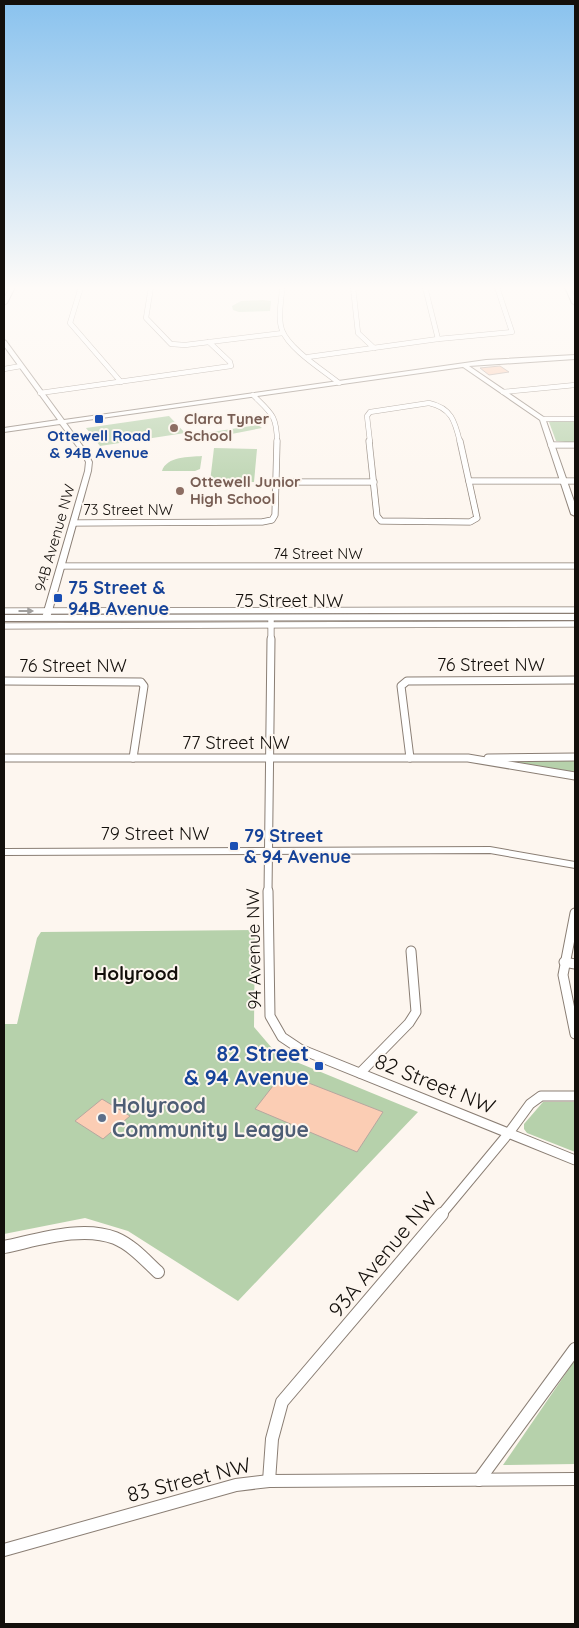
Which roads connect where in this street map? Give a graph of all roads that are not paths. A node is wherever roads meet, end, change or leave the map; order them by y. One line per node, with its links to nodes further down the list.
1 (19, 363): 7 (street, 94B Avenue NW)
2 (105, 363): 9 (street)
3 (230, 363): 9 (street)
4 (315, 363): 10 (street)
5 (482, 363): 6 (street)
6 (464, 365): 10 (street); 12 (street)
7 (21, 366): 8 (street); 13 (street, 94B Avenue NW)
8 (4, 369)
9 (121, 382): 13 (street)
10 (339, 383): 14 (street)
11 (575, 385): 12 (street)
12 (503, 392): 15 (street)
13 (40, 393): 17 (street, 94B Avenue NW)
14 (253, 395): 17 (street); 24 (street)
15 (543, 419): 16 (street); 19 (street)
16 (575, 419)
17 (61, 422): 18 (street); 27 (street, 94B Avenue NW)
18 (4, 430)
19 (551, 444): 20 (street); 22 (street)
20 (575, 444)
21 (469, 481): 22 (street); 25 (street); 25 (street)
22 (564, 481): 23 (street); 26 (street)
23 (575, 481)
24 (276, 482): 25 (street); 27 (street, 73 Street NW)
25 (374, 482)
26 (575, 514)
27 (74, 523): 28 (street, 94B Avenue NW)
28 (62, 566): 29 (street, 74 Street NW); 32 (street, 94B Avenue NW)
29 (575, 566)
30 (575, 610): 32 (street, 75 Street NW)
31 (4, 611): 32 (street, 75 Street NW, one-way to 32)
32 (47, 614): 34 (main road, 75 Street NW); 35 (main road, 75 Street NW)
33 (575, 617): 35 (main road, 75 Street NW)
34 (4, 618)
35 (271, 621): 36 (street, 75 Street NW); 37 (street, 75 Street NW); 43 (street, 94 Avenue NW)
36 (575, 624)
37 (4, 626)
38 (575, 680): 44 (street, 76 Street NW)
39 (4, 681): 42 (street, 76 Street NW)
40 (575, 757): 45 (street, 77 Street NW)
41 (4, 758): 42 (street, 77 Street NW)
42 (133, 758): 43 (street, 77 Street NW)
43 (270, 758): 44 (street, 77 Street NW); 47 (street, 94 Avenue NW)
44 (410, 758): 45 (street, 77 Street NW)
45 (468, 758): 46 (street, 77 Street NW)
46 (575, 776)
47 (269, 851): 48 (street, 79 Street NW); 49 (street, 79 Street NW); 55 (street, 94 Avenue NW)
48 (4, 852)
49 (575, 864)
50 (575, 913): 52 (street)
51 (410, 951): 56 (street)
52 (564, 962): 53 (street); 54 (street)
53 (575, 964)
54 (575, 1034)
55 (282, 1037): 56 (street, 82 Street NW)
56 (360, 1073): 58 (street, 82 Street NW)
57 (575, 1096): 58 (street, 93A Avenue NW)
58 (508, 1134): 59 (street, 82 Street NW); 65 (street, 93A Avenue NW)
59 (575, 1160)
60 (4, 1247): 61 (street)
61 (158, 1272)
62 (575, 1349): 64 (street)
63 (575, 1479): 64 (street, 83 Street NW)
64 (479, 1480): 65 (street, 83 Street NW)
65 (269, 1481): 66 (street, 83 Street NW)
66 (4, 1550)

